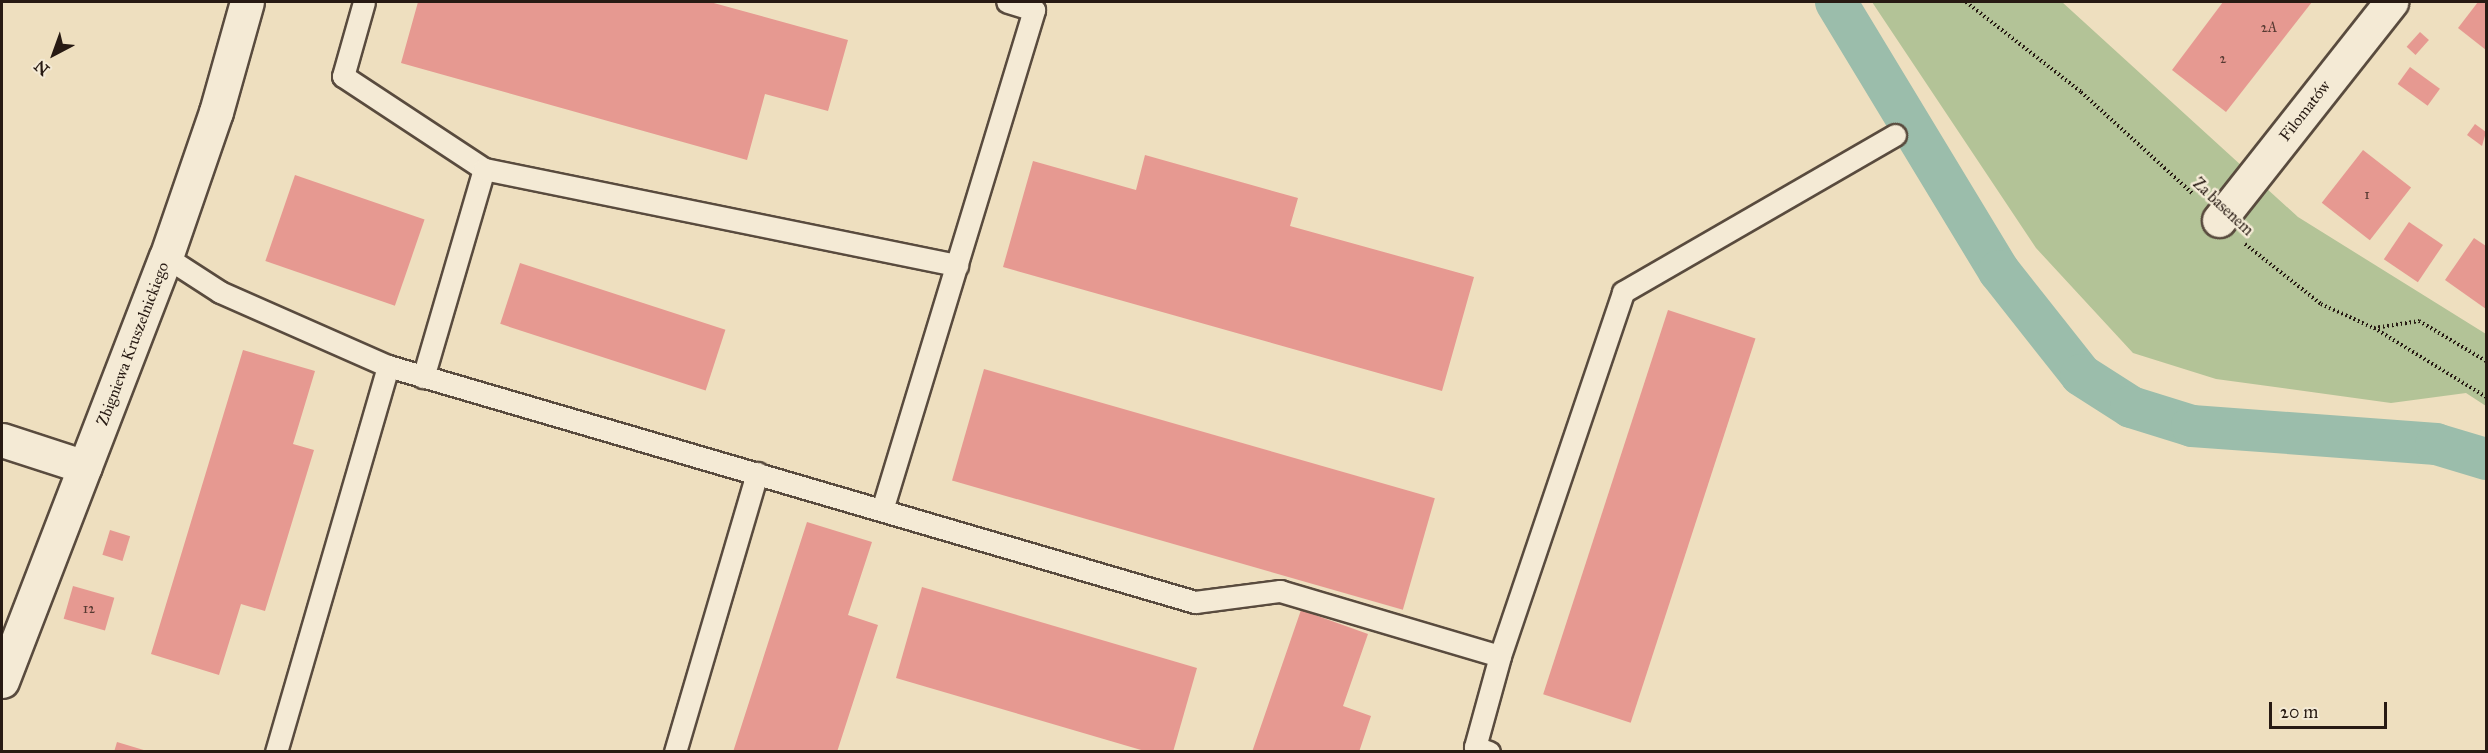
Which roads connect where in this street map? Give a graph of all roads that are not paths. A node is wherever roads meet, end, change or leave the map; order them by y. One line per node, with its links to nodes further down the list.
1 (247, 2): 8 (street, Zbigniewa Kruszelnickiego)
2 (364, 2): 6 (lane)
3 (1007, 2): 9 (lane)
4 (2391, 2): 7 (street, Filomatów)
5 (1895, 135): 16 (lane)
6 (484, 169): 9 (lane); 11 (lane)
7 (2219, 220)
8 (166, 257): 10 (lane); 13 (street, Zbigniewa Kruszelnickiego)
9 (957, 265): 15 (lane)
10 (388, 366): 11 (lane); 19 (lane)
11 (423, 377): 14 (lane)
12 (2, 440): 13 (street)
13 (86, 467): 17 (street, Zbigniewa Kruszelnickiego)
14 (757, 473): 15 (lane); 20 (lane)
15 (882, 510): 16 (lane)
16 (1500, 657): 18 (lane)
17 (2, 681)
18 (1479, 750)
19 (276, 752)
20 (675, 752)

